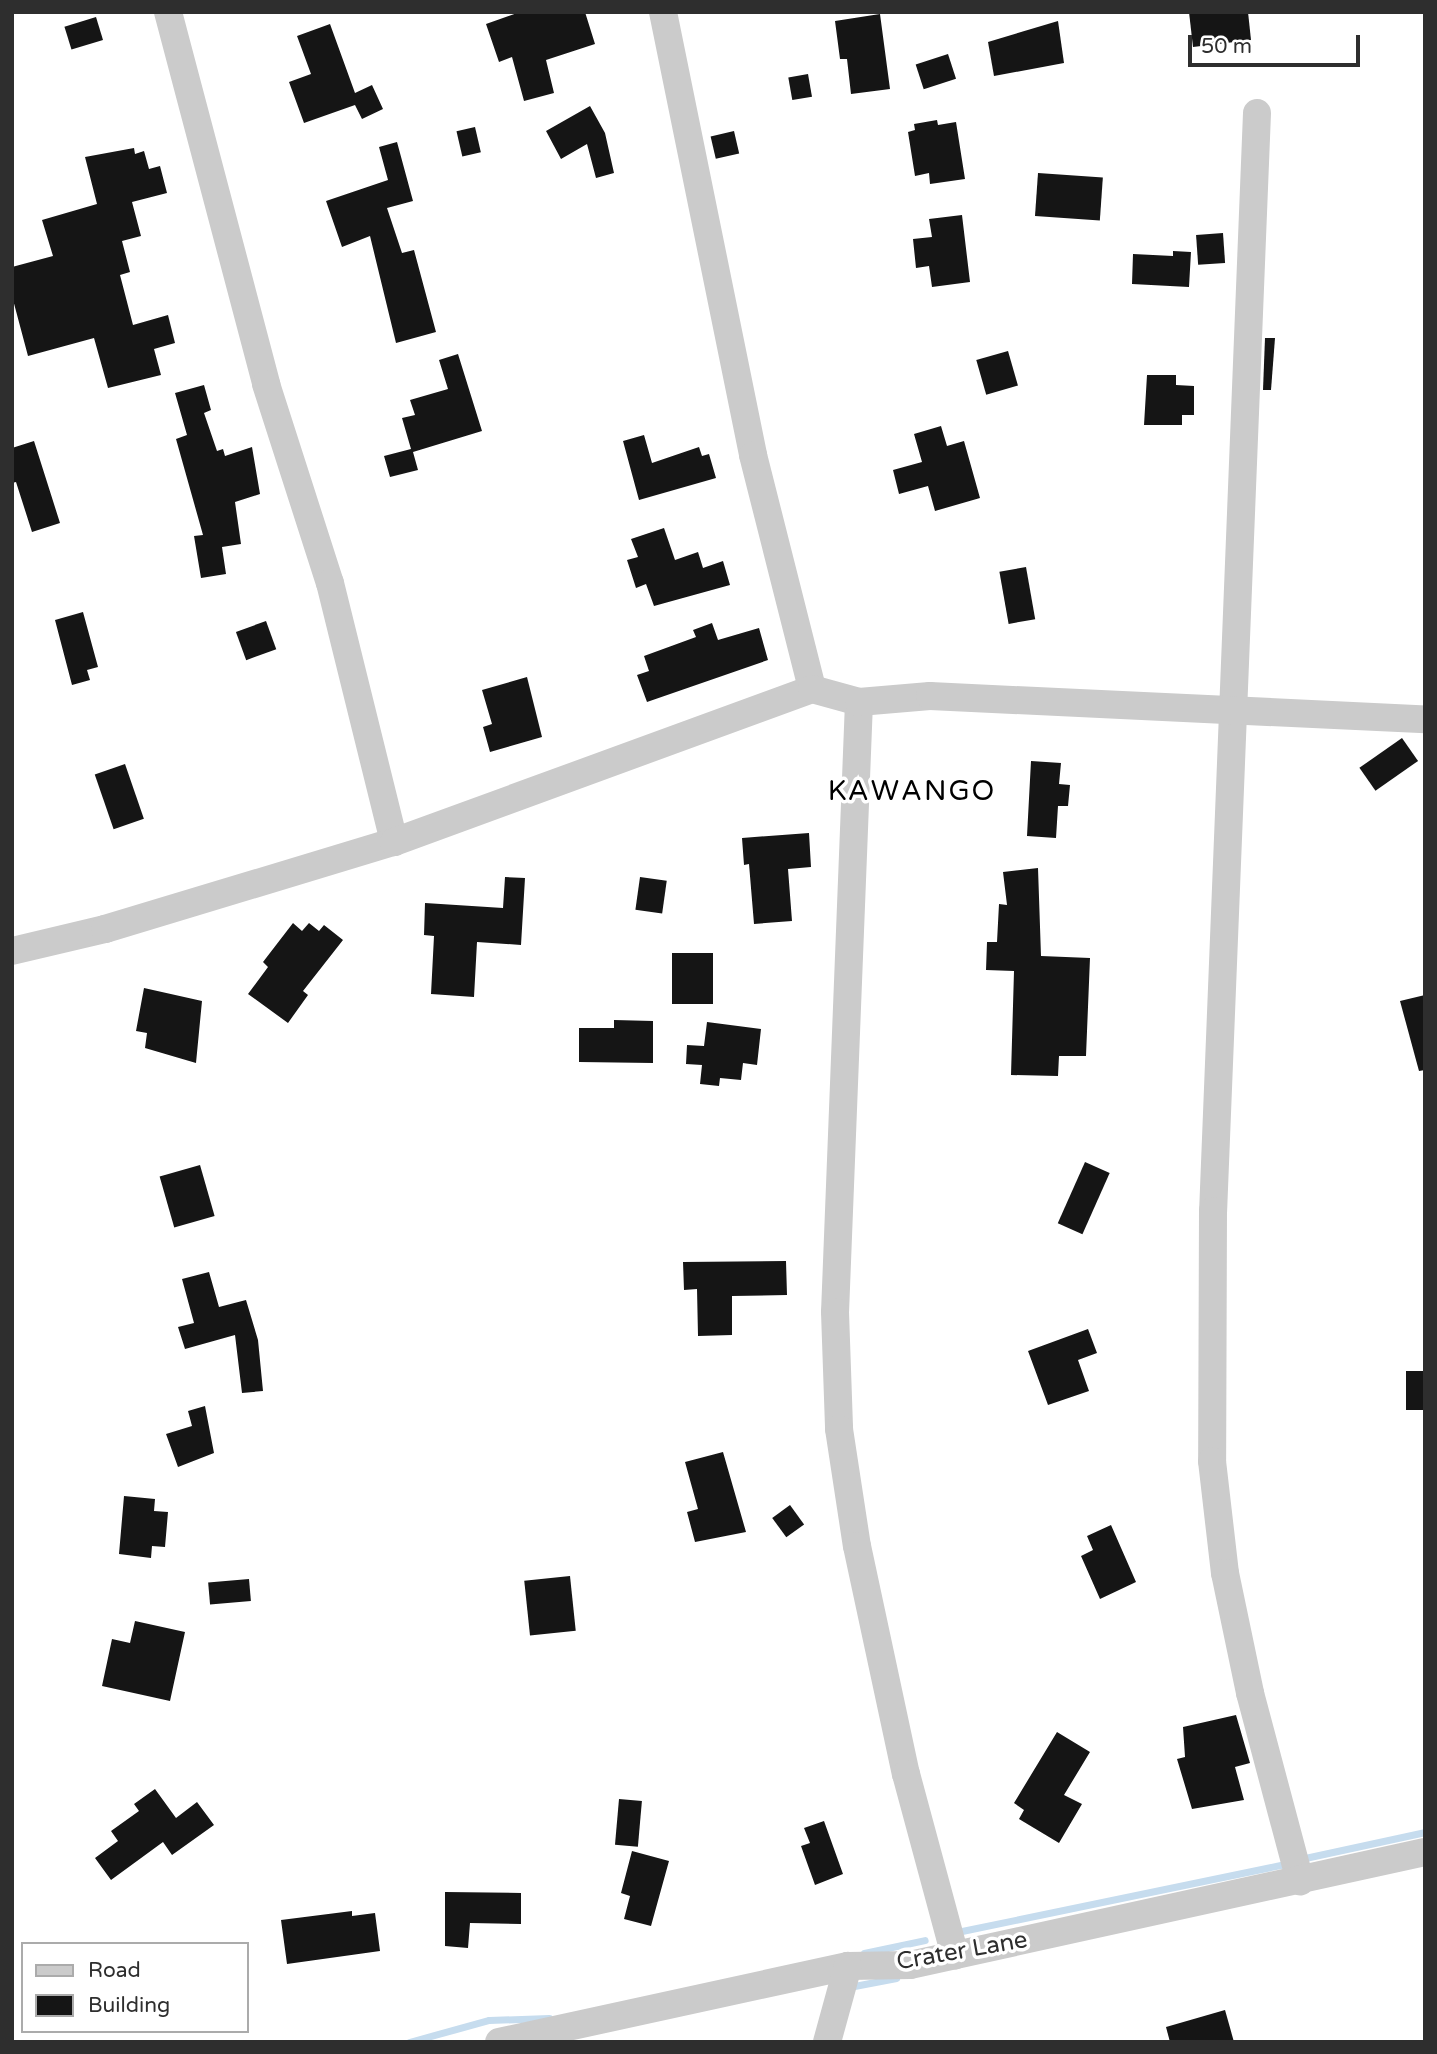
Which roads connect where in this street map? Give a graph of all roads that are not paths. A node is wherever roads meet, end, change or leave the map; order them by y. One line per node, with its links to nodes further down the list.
1 (168, 12): 8 (street)
2 (663, 12): 4 (street)
3 (1256, 113): 6 (street)
4 (812, 689): 5 (street); 8 (street)
5 (859, 702): 6 (street); 12 (street)
6 (1233, 710): 7 (street); 11 (street)
7 (1425, 719)
8 (394, 842): 9 (street)
9 (12, 951)
10 (1425, 1852): 11 (street, Crater Lane)
11 (1300, 1881): 12 (street, Crater Lane)
12 (955, 1955): 13 (street, Crater Lane)
13 (848, 1966): 14 (street, Crater Lane); 16 (street)
14 (593, 2031): 15 (street, Crater Lane)
15 (499, 2042)
16 (827, 2042)

